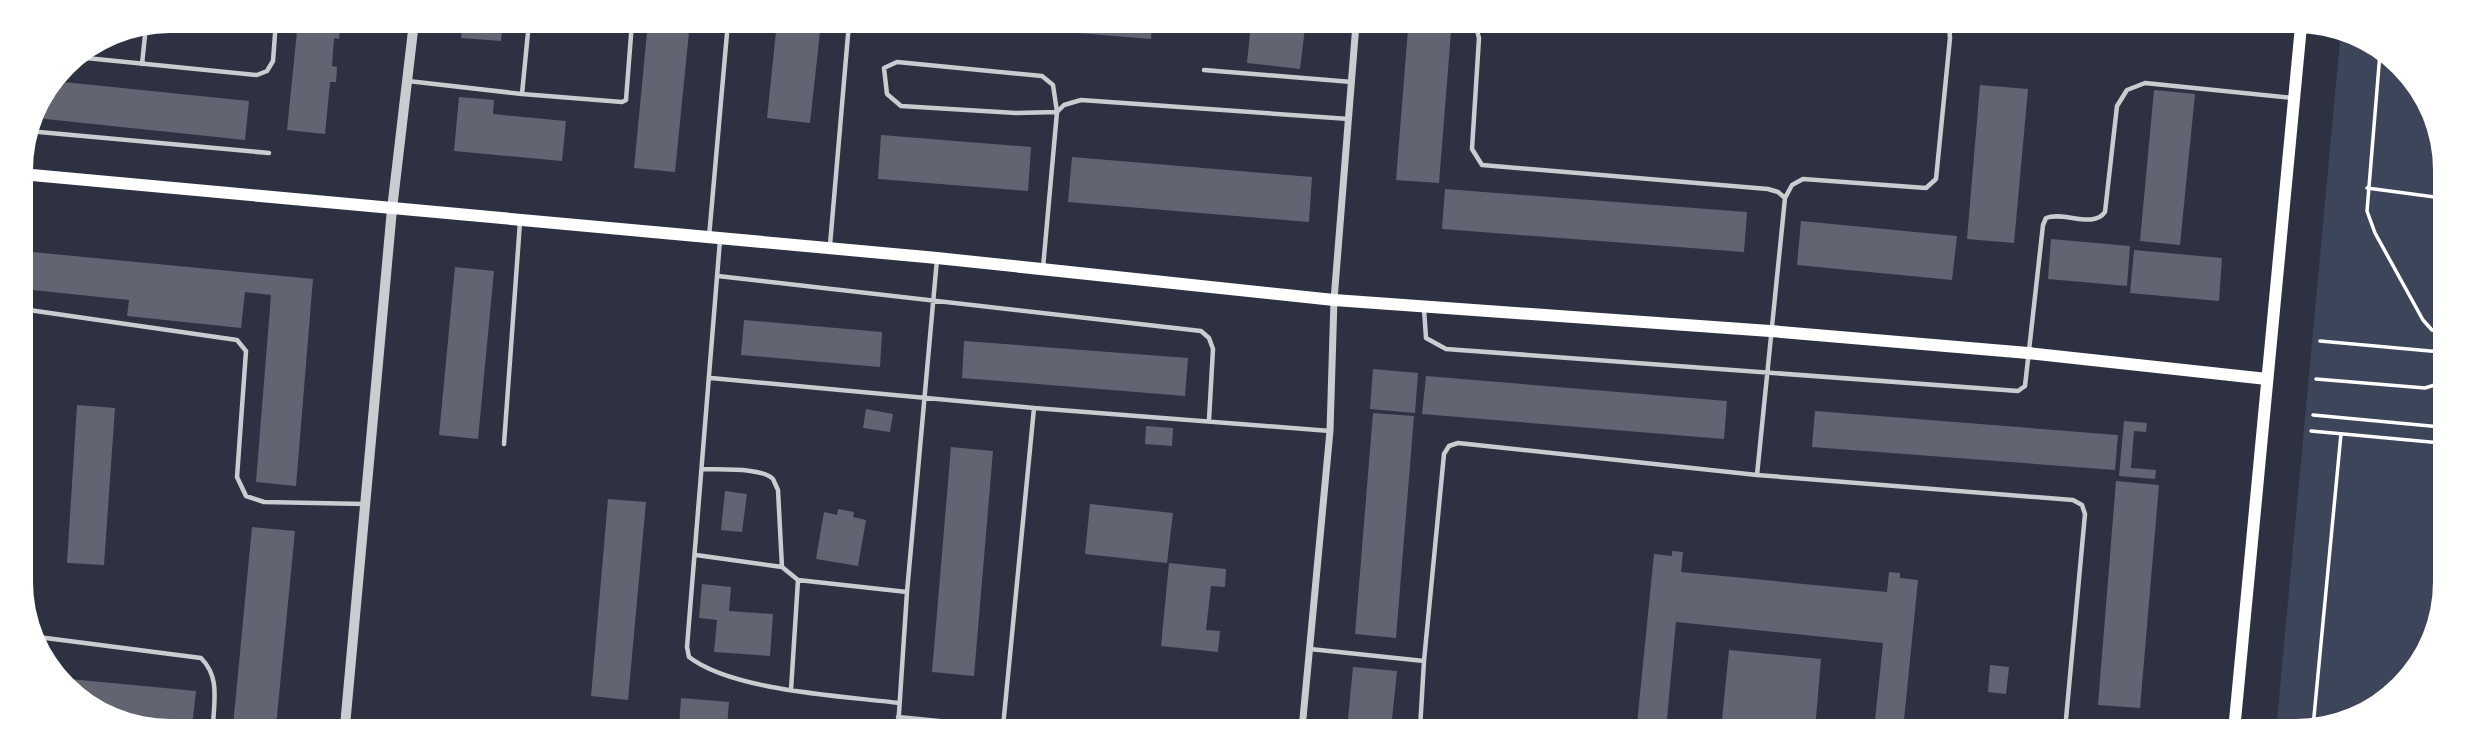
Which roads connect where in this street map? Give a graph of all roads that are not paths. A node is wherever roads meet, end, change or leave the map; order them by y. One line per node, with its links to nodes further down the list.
1 (1355, 33): 16 (street)
2 (1478, 33): 24 (lane)
3 (1950, 33): 24 (lane)
4 (2300, 33): 18 (main road)
5 (275, 34): 13 (lane)
6 (413, 34): 15 (street)
7 (528, 34): 17 (lane)
8 (631, 34): 17 (lane)
9 (727, 34): 27 (lane)
10 (848, 34): 28 (lane)
11 (145, 36): 13 (lane)
12 (91, 59): 13 (lane)
13 (142, 64)
14 (1204, 70): 16 (lane)
15 (408, 81): 17 (lane); 25 (street)
16 (1352, 82): 20 (street)
17 (522, 94)
18 (2294, 98): 37 (lane); 40 (main road)
19 (1056, 112): 19 (lane); 20 (lane); 30 (lane)
20 (1350, 119): 33 (street)
21 (39, 132): 22 (lane)
22 (269, 153)
23 (34, 175): 25 (main road)
24 (1785, 198): 36 (lane)
25 (392, 209): 26 (main road); 48 (street)
26 (520, 221): 27 (main road); 45 (lane)
27 (715, 238): 28 (main road); 31 (lane)
28 (830, 248): 29 (main road)
29 (937, 258): 30 (main road); 32 (lane)
30 (1043, 269): 33 (main road)
31 (718, 276): 32 (lane); 39 (lane)
32 (934, 299): 41 (lane); 43 (lane)
33 (1334, 300): 34 (main road); 44 (street)
34 (1423, 308): 36 (main road); 38 (lane)
35 (34, 311): 48 (lane)
36 (1770, 331): 37 (main road); 38 (lane)
37 (2028, 353): 38 (lane); 40 (main road)
38 (1767, 374): 47 (lane)
39 (711, 378): 41 (lane); 46 (lane)
40 (2267, 379): 62 (main road)
41 (925, 398): 42 (lane); 52 (lane)
42 (1034, 408): 43 (lane); 66 (lane)
43 (1209, 420): 44 (lane)
44 (1330, 431): 54 (street)
45 (504, 444)
46 (703, 469): 49 (lane); 50 (lane)
47 (1758, 475): 55 (lane); 61 (lane)
48 (365, 504): 64 (street)
49 (696, 555): 50 (lane); 56 (lane)
50 (782, 568): 51 (lane)
51 (798, 580): 52 (lane); 56 (lane)
52 (907, 592): 57 (lane)
53 (46, 638): 63 (lane)
54 (1309, 649): 55 (lane); 59 (street)
55 (1424, 661): 60 (lane)
56 (791, 690): 57 (lane)
57 (899, 704): 58 (lane)
58 (898, 716): 65 (lane)
59 (1303, 718)
60 (1421, 718)
61 (2066, 718)
62 (2235, 718)
63 (213, 719)
64 (346, 719)
65 (923, 719)
66 (1004, 719)

